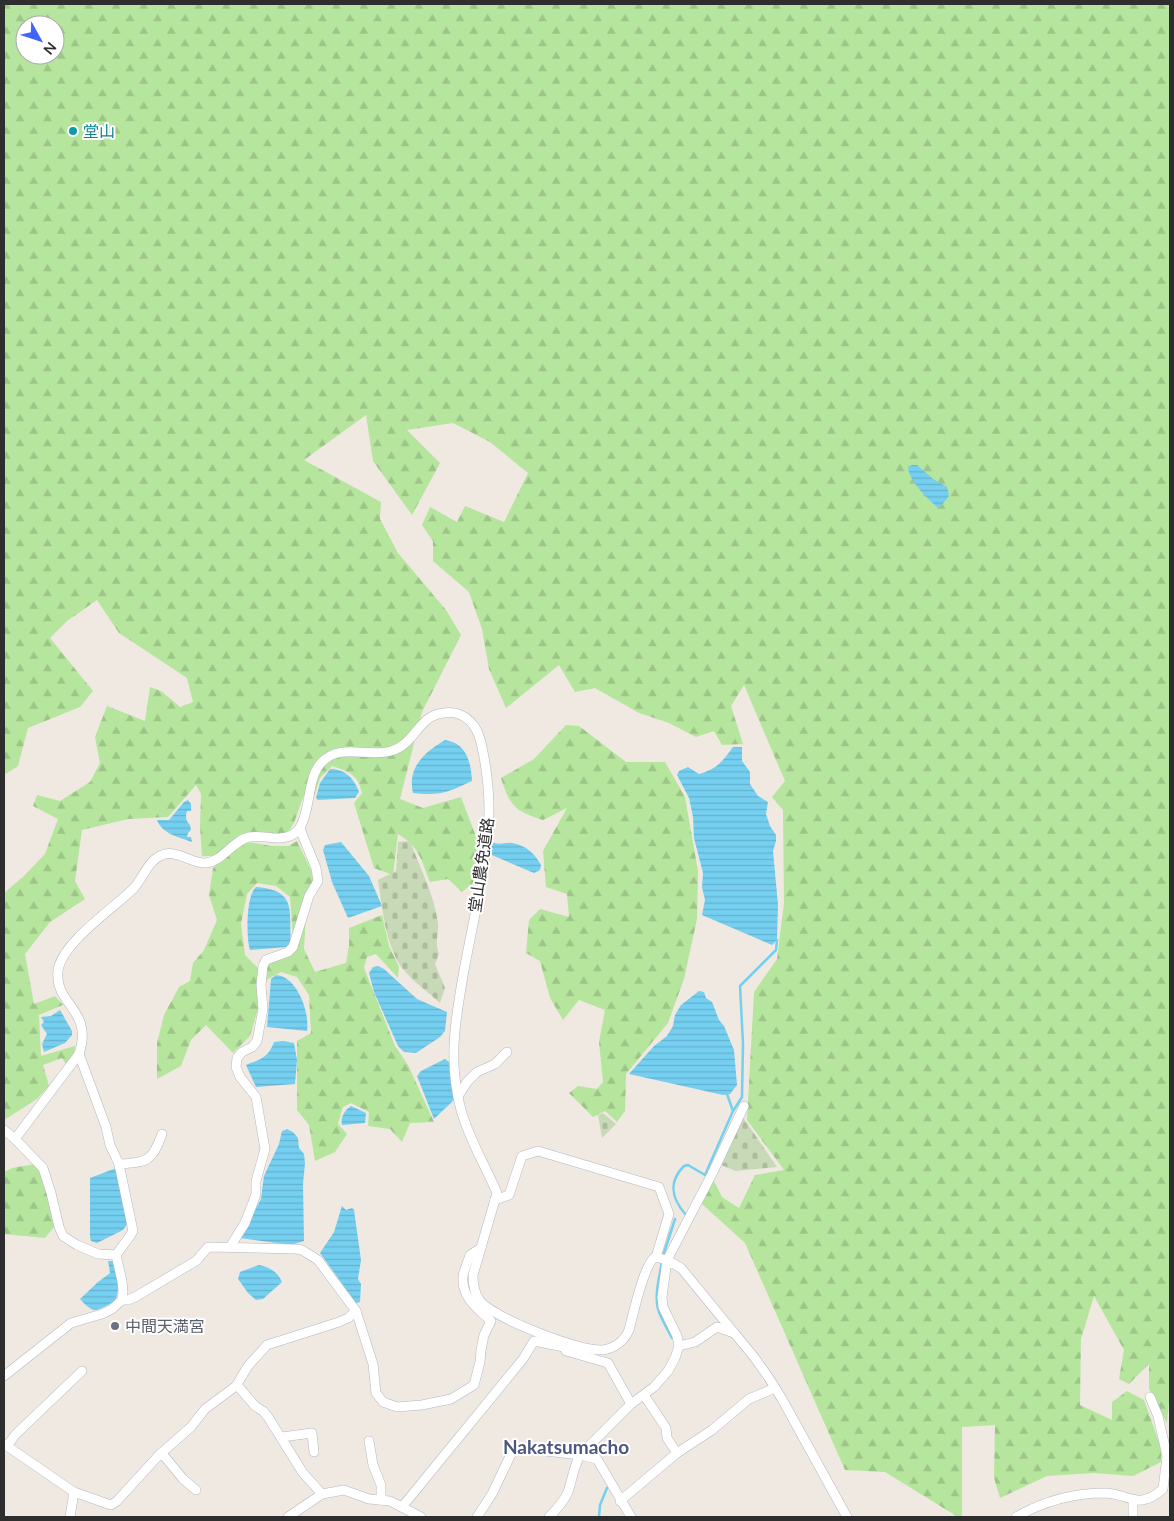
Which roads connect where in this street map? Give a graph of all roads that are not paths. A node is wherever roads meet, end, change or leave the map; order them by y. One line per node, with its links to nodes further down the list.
1 (300, 829): 3 (street); 4 (street, 堂山農免道路); 11 (street)
2 (508, 1052): 4 (street)
3 (79, 1054): 8 (street); 9 (street)
4 (458, 1096): 10 (street, 堂山農免道路)
5 (744, 1106): 14 (street)
6 (4, 1130): 8 (street)
7 (162, 1134): 9 (street)
8 (16, 1139): 13 (street)
9 (120, 1164): 13 (street)
10 (496, 1197): 12 (street); 14 (street)
11 (230, 1247): 15 (street); 16 (street)
12 (481, 1248): 16 (street); 18 (street)
13 (116, 1255): 15 (street)
14 (662, 1258): 17 (street); 18 (street); 19 (street)
15 (122, 1300): 21 (street)
16 (356, 1311): 22 (street)
17 (734, 1333): 19 (street); 23 (street)
18 (565, 1345): 26 (street); 40 (street)
19 (678, 1346): 24 (street)
20 (82, 1372): 29 (street)
21 (4, 1376)
22 (237, 1385): 27 (street); 32 (street)
23 (775, 1388): 31 (street); 47 (street)
24 (644, 1395): 26 (street); 31 (street)
25 (1150, 1397): 38 (street)
26 (631, 1404): 33 (street)
27 (282, 1438): 30 (street); 36 (street)
28 (369, 1440): 37 (street)
29 (5, 1445): 35 (street)
30 (314, 1452)
31 (677, 1453): 39 (street)
32 (159, 1454): 34 (street); 35 (street)
33 (580, 1455): 39 (street); 44 (street); 45 (street)
34 (196, 1490)
35 (74, 1492): 41 (street)
36 (322, 1494): 37 (street); 42 (street)
37 (381, 1500): 40 (street)
38 (1133, 1500): 48 (street); 49 (street)
39 (620, 1501): 46 (street)
40 (402, 1507): 43 (street)
41 (70, 1517)
42 (288, 1517)
43 (421, 1517)
44 (477, 1517)
45 (549, 1517)
46 (631, 1517)
47 (847, 1517)
48 (1016, 1517)
49 (1133, 1517)

